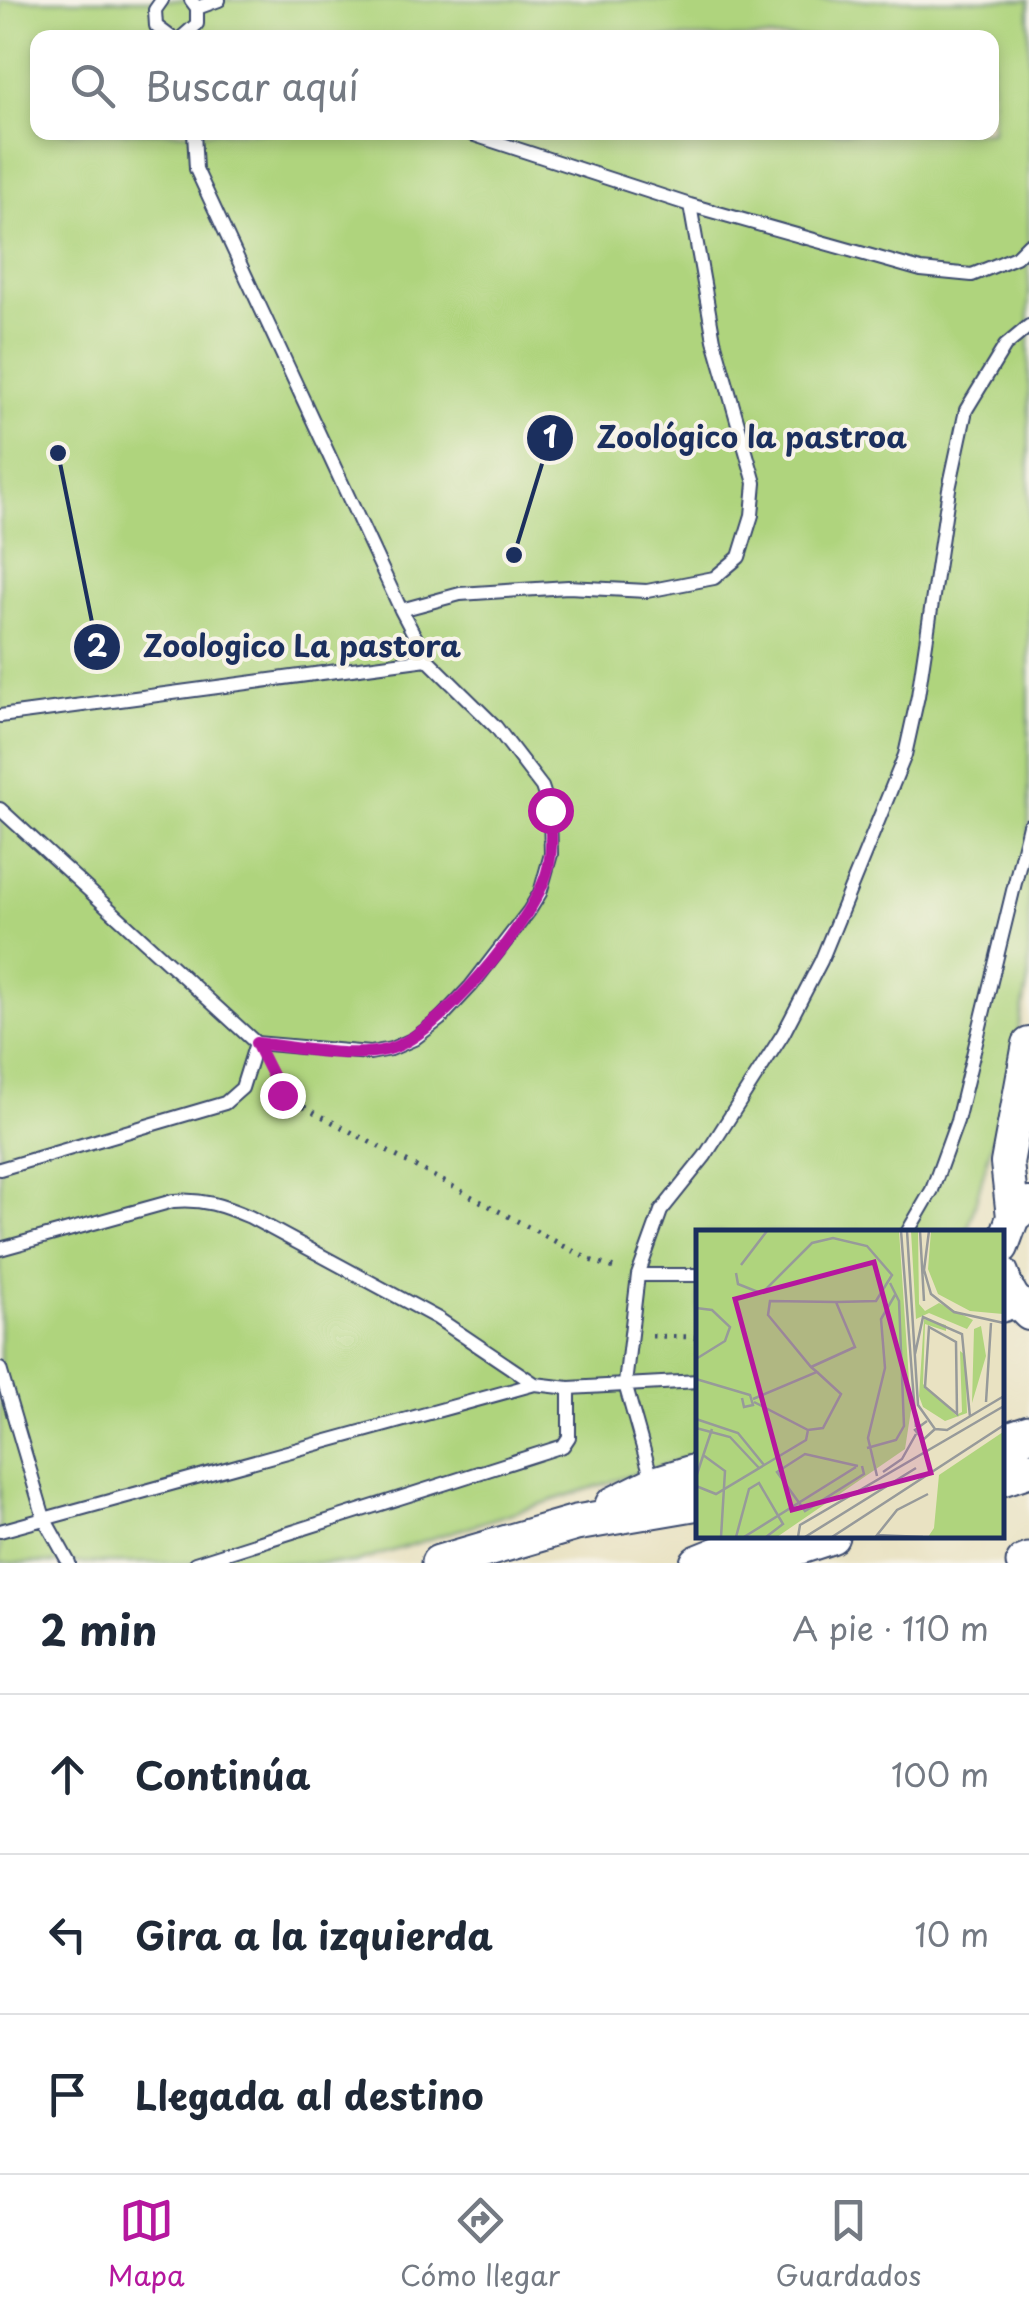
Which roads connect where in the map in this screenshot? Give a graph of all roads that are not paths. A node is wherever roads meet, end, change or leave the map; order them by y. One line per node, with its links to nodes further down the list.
1 (162, 0): 4 (lane)
2 (218, 0): 3 (lane)
3 (194, 4): 5 (lane)
4 (161, 30)
5 (191, 30)
6 (192, 140): 11 (lane)
7 (490, 140): 8 (lane)
8 (690, 204): 9 (lane); 11 (lane)
9 (1029, 244)
10 (1029, 326): 22 (lane)
11 (401, 610): 12 (lane)
12 (427, 659): 13 (lane); 16 (lane)
13 (0, 716)
14 (0, 809): 16 (lane)
15 (1029, 824): 20 (lane)
16 (256, 1043): 18 (lane)
17 (1029, 1044): 19 (street)
18 (0, 1170)
19 (1015, 1223)
20 (910, 1230)
21 (0, 1248): 26 (lane)
22 (638, 1275): 23 (lane); 27 (lane)
23 (696, 1275)
24 (0, 1370): 36 (lane)
25 (696, 1381): 27 (lane)
26 (535, 1384): 28 (lane); 36 (lane)
27 (625, 1384): 28 (lane); 34 (lane)
28 (569, 1388): 42 (lane)
29 (1029, 1433): 30 (main road)
30 (1004, 1441)
31 (1029, 1469): 33 (main road)
32 (696, 1472): 34 (main road)
33 (1004, 1477)
34 (654, 1486): 37 (main road)
35 (696, 1503): 37 (main road)
36 (44, 1518): 38 (lane); 41 (lane)
37 (576, 1523): 43 (main road)
38 (0, 1531)
39 (759, 1538): 44 (main road)
40 (825, 1538): 45 (main road)
41 (69, 1563)
42 (195, 1563)
43 (439, 1563)
44 (698, 1563)
45 (749, 1563)

